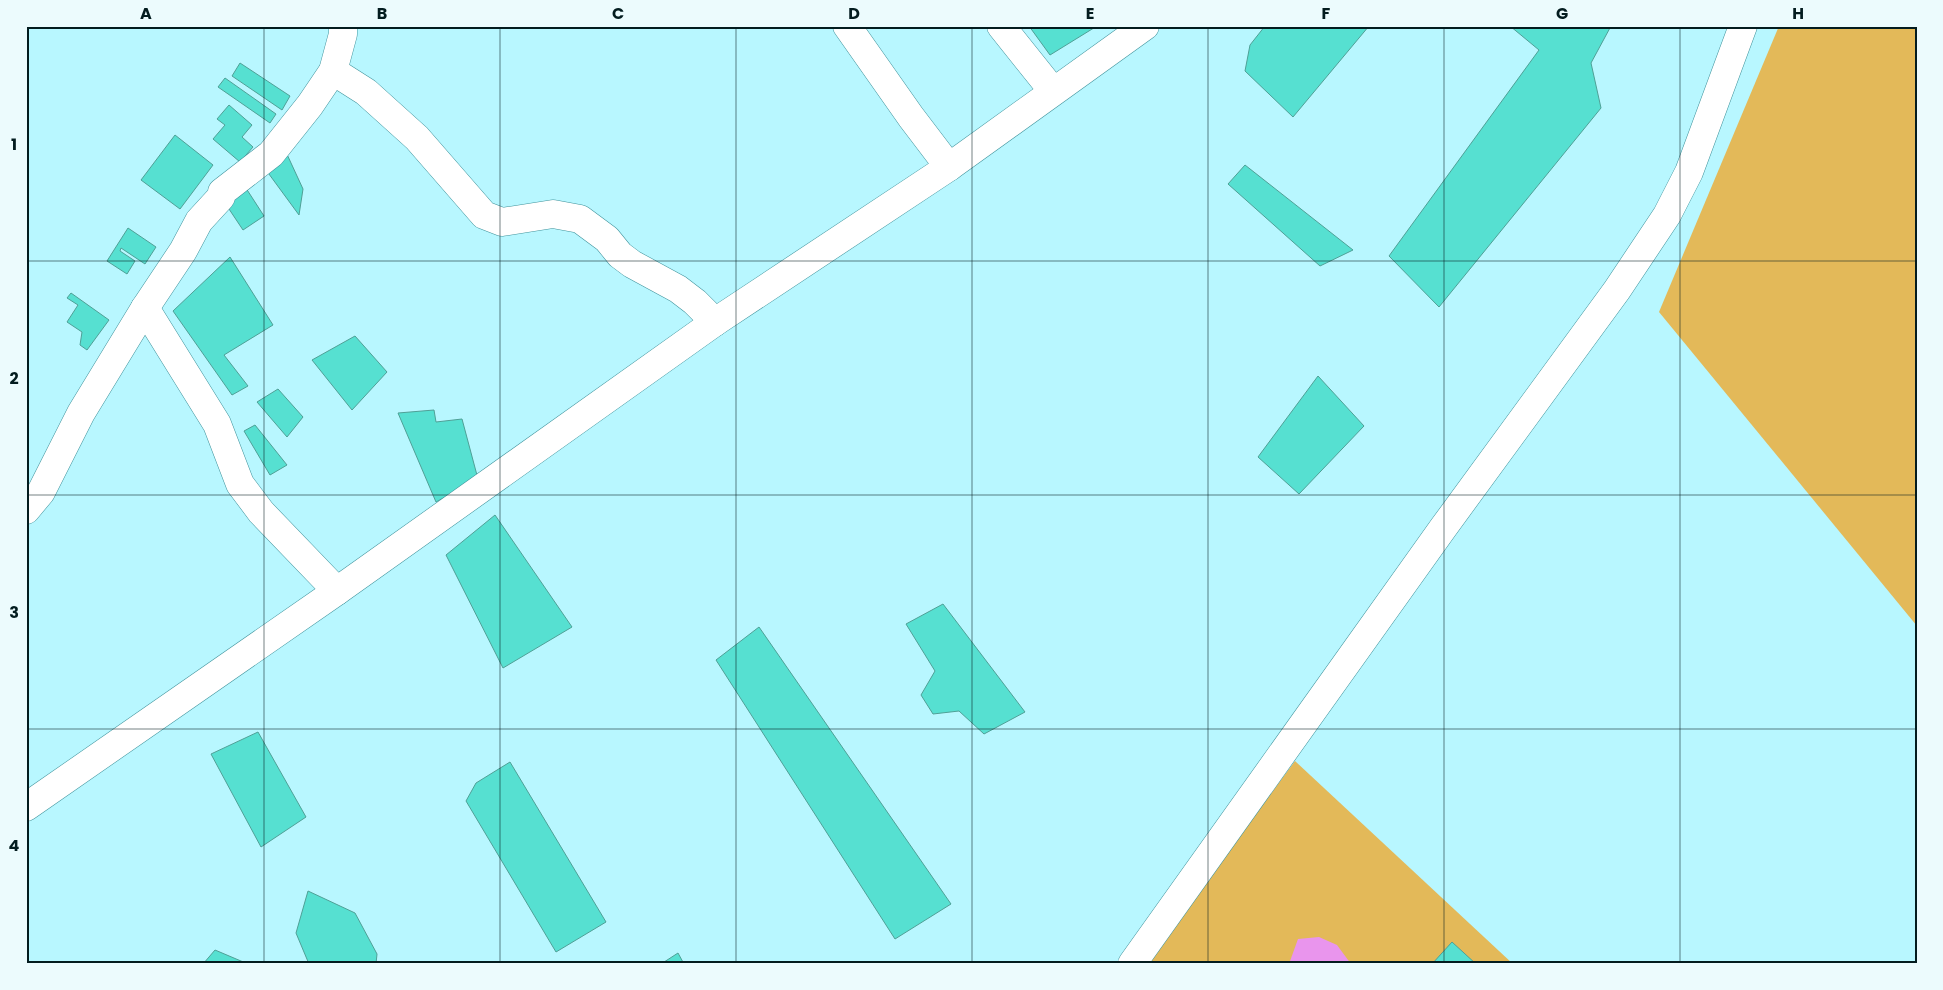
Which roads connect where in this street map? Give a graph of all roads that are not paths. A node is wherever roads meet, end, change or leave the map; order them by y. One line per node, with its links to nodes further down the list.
1 (343, 26): 6 (street)
2 (847, 26): 8 (street)
3 (1001, 26): 7 (street)
4 (1145, 26): 7 (street)
5 (1743, 26): 14 (street)
6 (333, 70): 9 (street); 10 (street)
7 (1054, 91): 8 (street)
8 (950, 167): 10 (street)
9 (145, 308): 11 (street); 12 (street)
10 (714, 322): 12 (street)
11 (26, 510)
12 (337, 591): 13 (street)
13 (26, 807)
14 (1132, 964)

